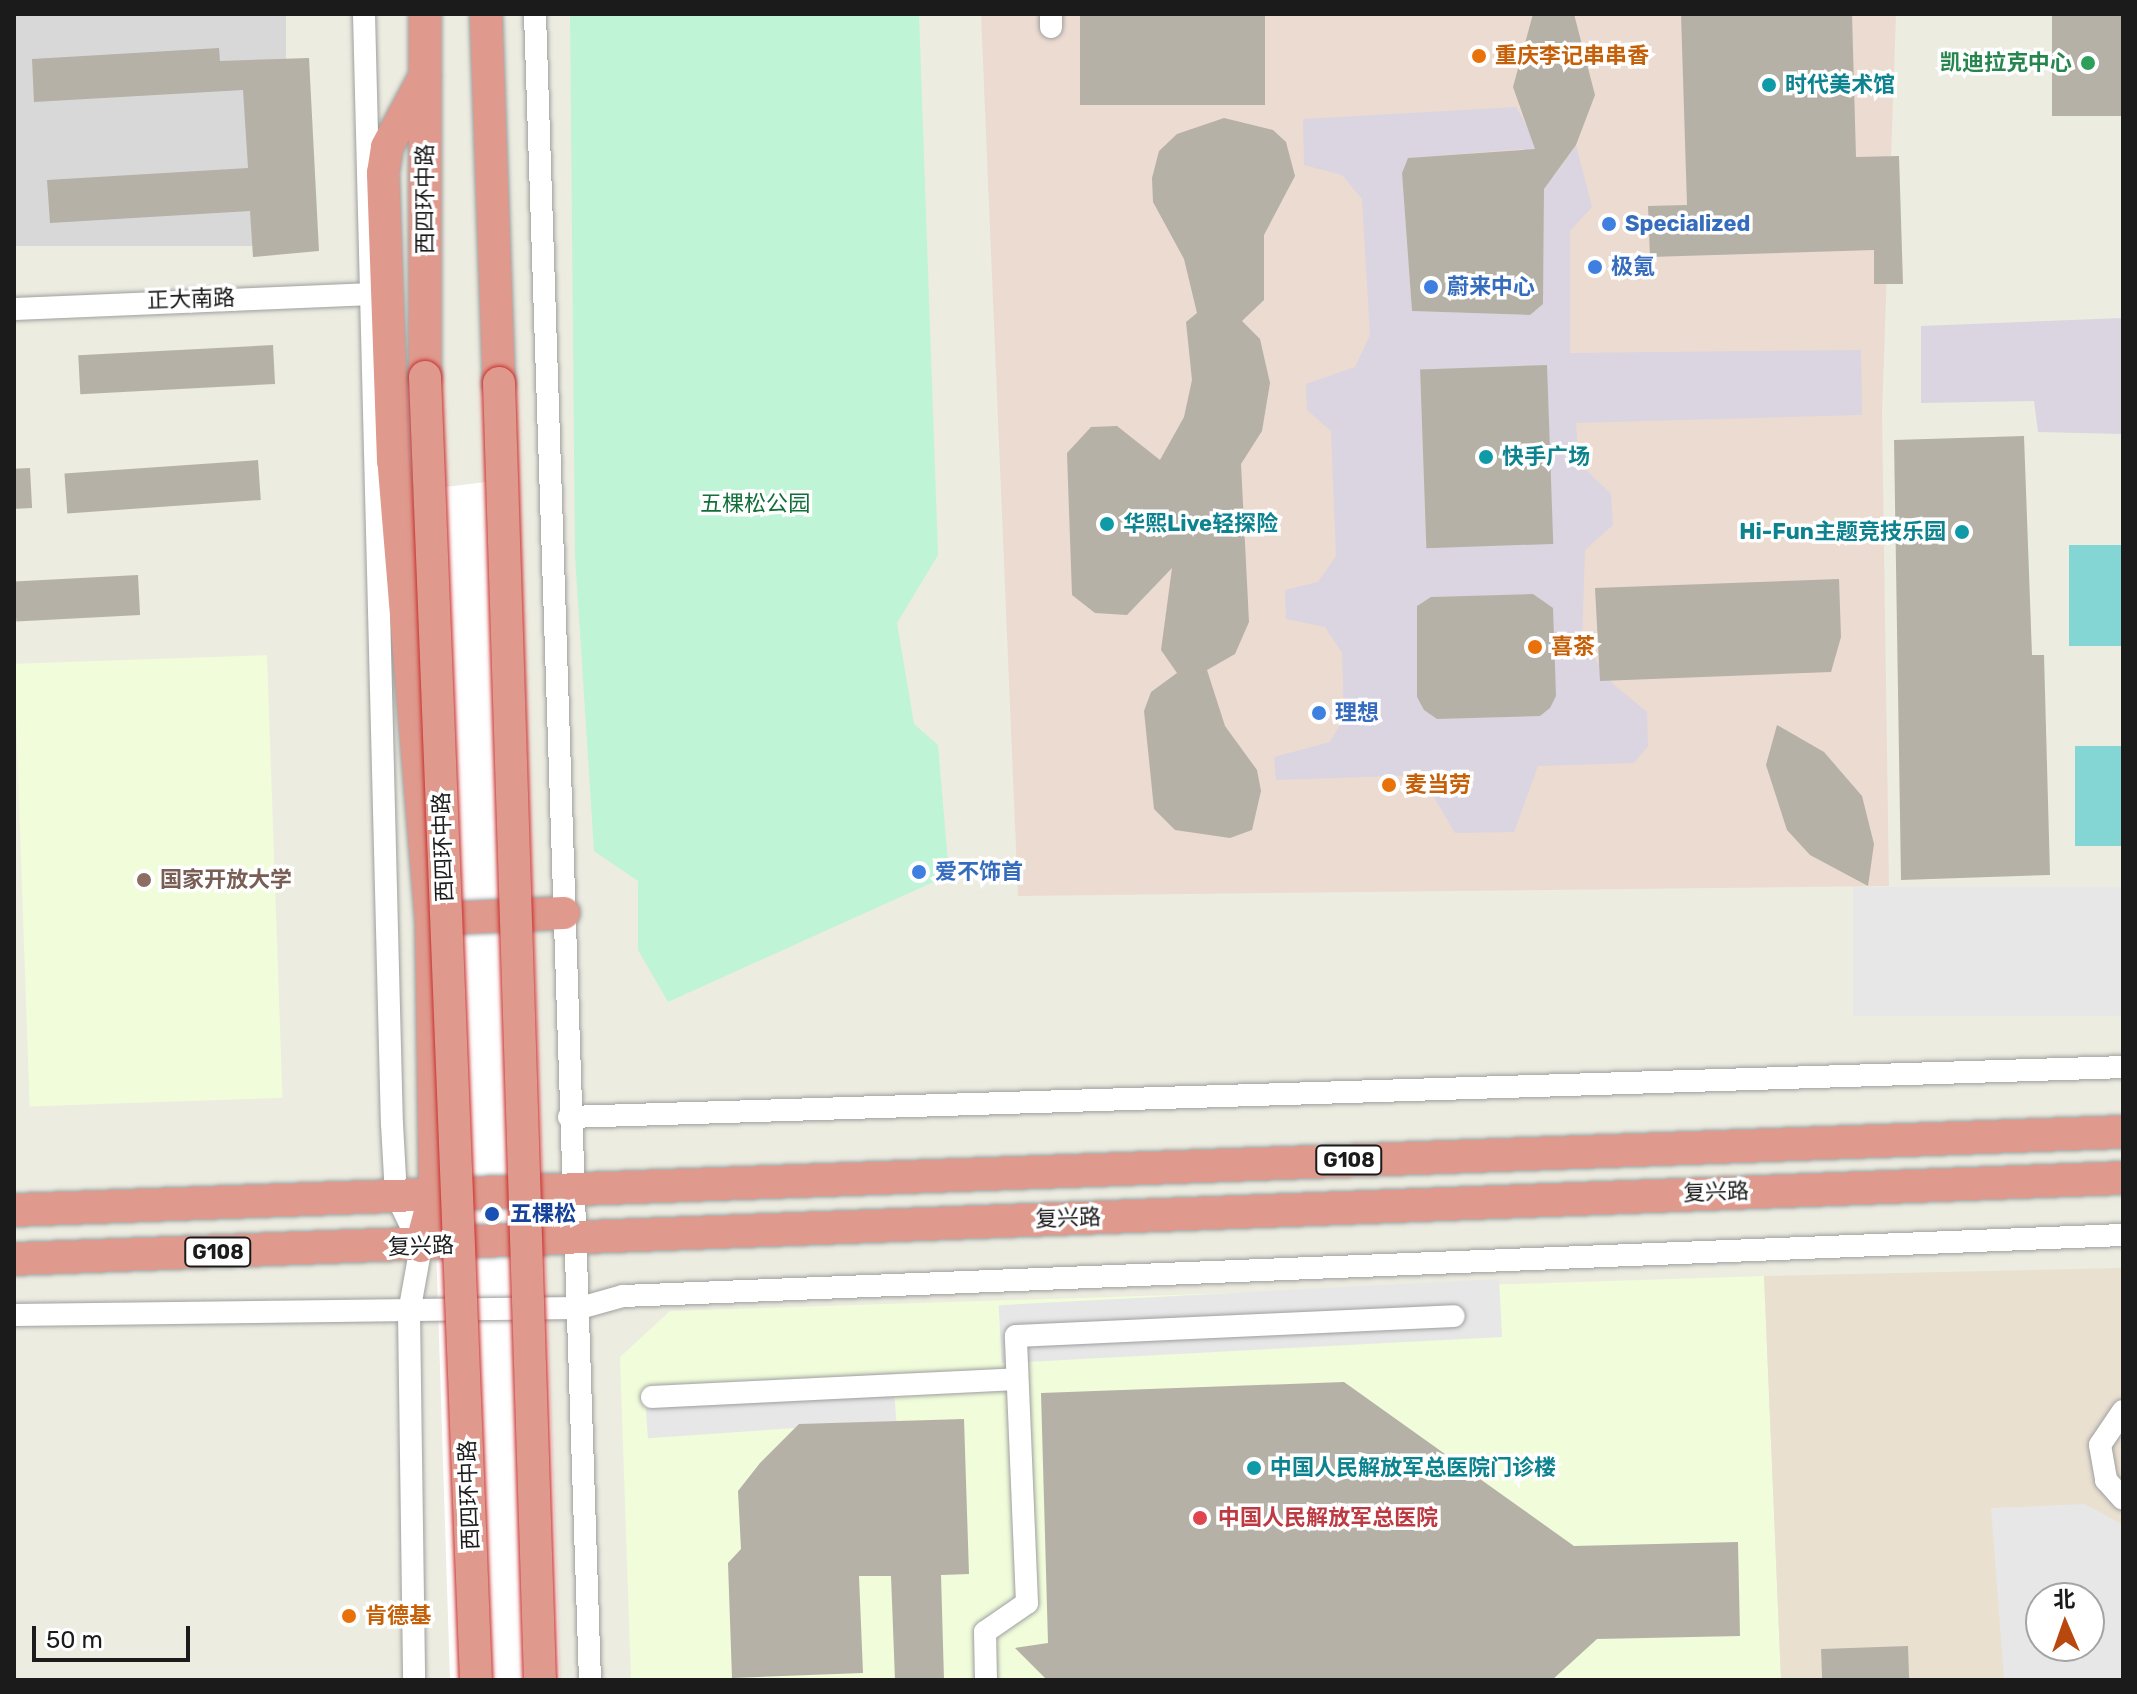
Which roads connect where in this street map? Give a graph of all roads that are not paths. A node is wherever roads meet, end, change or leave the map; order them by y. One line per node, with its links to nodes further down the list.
1 (364, 14): 6 (street)
2 (425, 14): 5 (highway, 西四环中路)
3 (486, 14): 32 (highway, bridge)
4 (537, 21): 8 (street)
5 (425, 76): 9 (highway); 31 (highway, 西四环中路, bridge)
6 (368, 294): 7 (street, 正大南路); 16 (street)
7 (14, 309)
8 (564, 913): 9 (highway); 11 (street)
9 (431, 919): 15 (highway)
10 (2123, 1067): 11 (street)
11 (569, 1117): 14 (street)
12 (2123, 1132): 14 (highway, 复兴路 / G108)
13 (2123, 1178): 19 (highway, 复兴路 / G108)
14 (575, 1187): 15 (highway, 复兴路 / G108); 19 (street)
15 (435, 1193): 16 (highway, 复兴路 / G108); 20 (highway)
16 (396, 1195): 17 (highway, 复兴路 / G108); 20 (street)
17 (14, 1210)
18 (2123, 1235): 22 (street)
19 (576, 1239): 20 (highway, 复兴路 / G108); 22 (street)
20 (421, 1246): 21 (highway, 复兴路 / G108); 23 (street)
21 (14, 1259)
22 (580, 1308): 23 (street); 33 (street)
23 (409, 1313): 24 (street); 30 (street)
24 (14, 1315)
25 (1454, 1316): 26 (street)
26 (1017, 1379): 27 (street); 34 (street)
27 (652, 1397)
28 (2123, 1411): 29 (street)
29 (2123, 1499)
30 (414, 1680)
31 (476, 1680)
32 (540, 1680)
33 (590, 1680)
34 (986, 1680)

